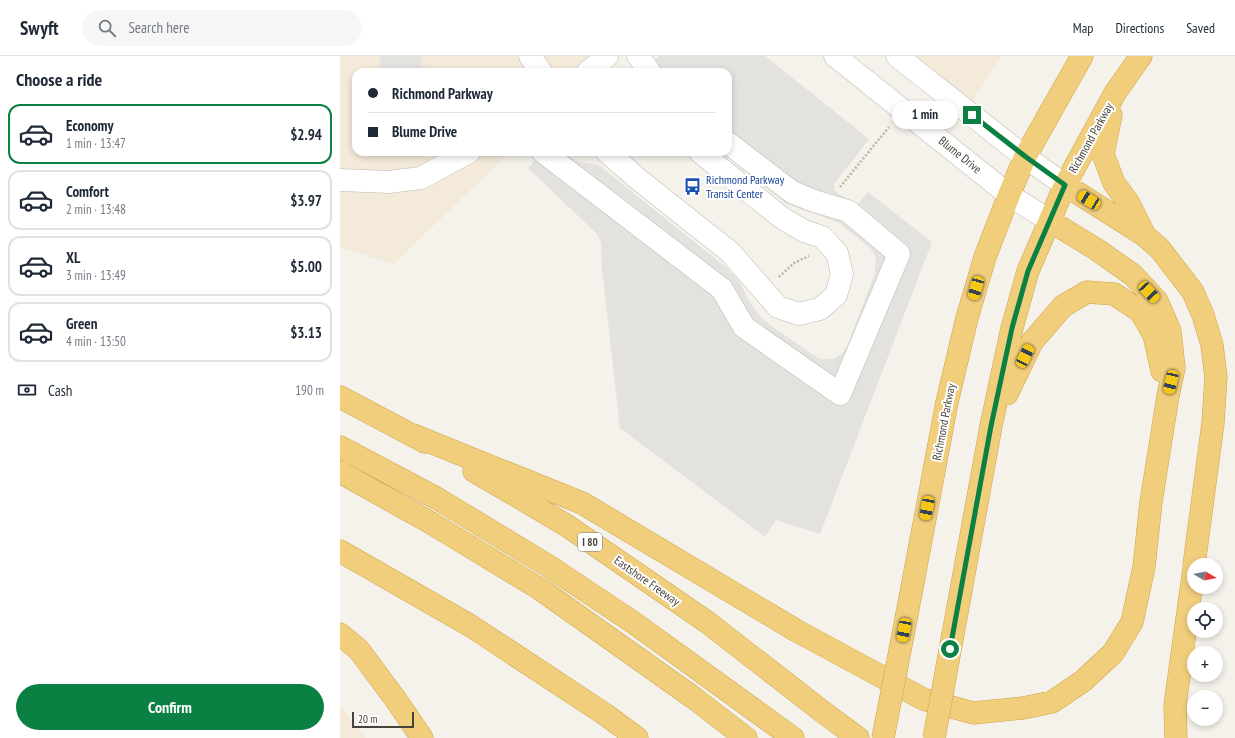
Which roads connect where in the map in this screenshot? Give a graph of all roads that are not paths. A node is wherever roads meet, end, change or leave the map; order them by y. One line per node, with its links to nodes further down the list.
1 (530, 56): 7 (street)
2 (638, 56): 8 (street)
3 (835, 56): 18 (street, Blume Drive)
4 (897, 56): 15 (street)
5 (1082, 56): 15 (highway, Richmond Parkway)
6 (1141, 56): 9 (highway, Richmond Parkway)
7 (538, 68)
8 (647, 68)
9 (1115, 93): 17 (highway, Richmond Parkway); 20 (highway)
10 (732, 146): 12 (street)
11 (462, 156): 16 (street)
12 (548, 156)
13 (612, 156): 14 (street)
14 (705, 156)
15 (1026, 157): 17 (street); 18 (highway, Richmond Parkway)
16 (340, 180)
17 (1065, 185): 19 (highway, Richmond Parkway); 20 (highway)
18 (1009, 195): 19 (street, Blume Drive); 36 (highway, Richmond Parkway, bridge)
19 (1050, 221): 21 (highway); 23 (highway, Richmond Parkway)
20 (1144, 235): 28 (highway)
21 (1168, 396): 23 (highway); 24 (highway)
22 (340, 397): 24 (highway, Eastshore Freeway / I 80)
23 (991, 426): 37 (highway, Richmond Parkway, bridge)
24 (413, 435): 35 (highway, Eastshore Freeway / I 80)
25 (340, 447): 34 (highway)
26 (340, 472): 33 (highway)
27 (340, 551): 32 (highway)
28 (1195, 558)
29 (1190, 594): 38 (highway)
30 (340, 634): 31 (highway)
31 (422, 738)
32 (637, 738)
33 (746, 738)
34 (793, 738)
35 (858, 738)
36 (882, 738)
37 (934, 738)
38 (1176, 738)

